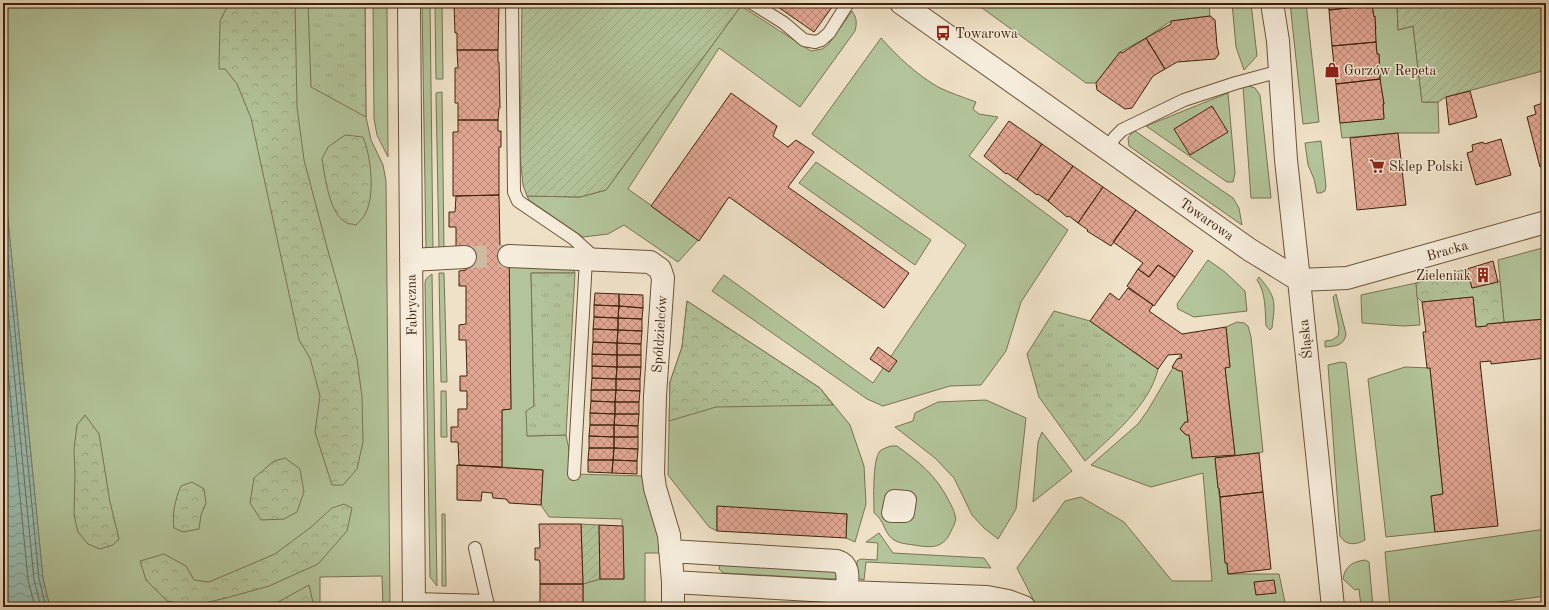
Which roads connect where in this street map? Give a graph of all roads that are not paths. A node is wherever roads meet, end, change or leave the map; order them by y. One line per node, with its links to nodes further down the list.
1 (409, 3): 13 (street, Fabryczna)
2 (512, 3): 12 (lane)
3 (752, 3): 4 (lane)
4 (848, 3)
5 (901, 3): 8 (street, Towarowa)
6 (1272, 3): 7 (street, Śląska)
7 (1280, 71): 8 (lane); 14 (street, Śląska)
8 (1107, 149): 14 (street, Towarowa)
9 (1546, 222): 14 (street, Bracka)
10 (509, 256): 12 (street, Spółdzielców)
11 (465, 257): 13 (street)
12 (591, 259): 15 (lane); 17 (street, Spółdzielców)
13 (411, 260): 20 (street, Fabryczna)
14 (1299, 280): 24 (street, Śląska)
15 (574, 474)
16 (475, 548): 21 (lane)
17 (670, 551): 18 (street, Spółdzielców); 19 (street)
18 (672, 582): 19 (street); 22 (street, Spółdzielców)
19 (847, 592): 23 (street)
20 (414, 603): 21 (lane)
21 (487, 604)
22 (673, 607)
23 (1024, 607)
24 (1333, 607)

